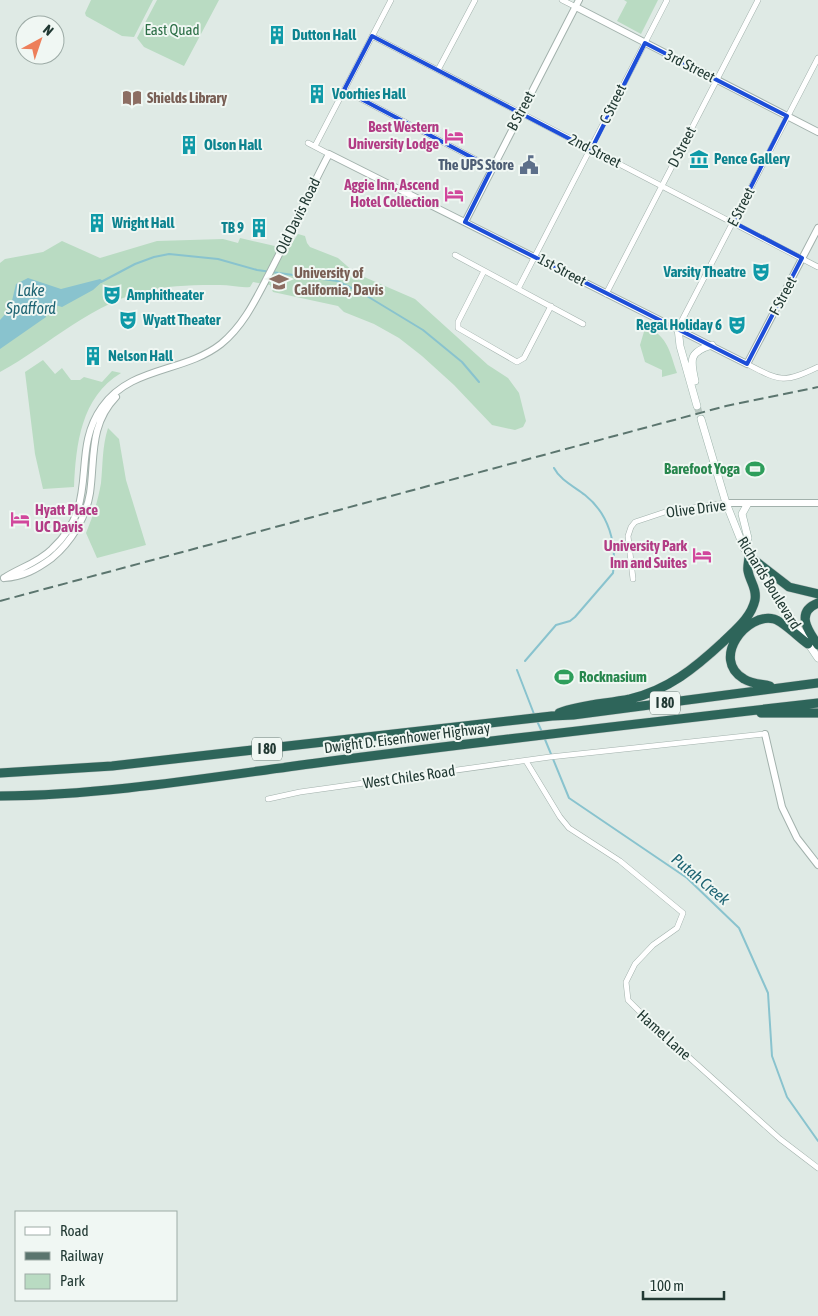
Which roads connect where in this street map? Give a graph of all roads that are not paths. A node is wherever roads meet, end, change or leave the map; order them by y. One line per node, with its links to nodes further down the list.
1 (391, 0): 8 (street)
2 (475, 0): 11 (street)
3 (562, 0): 7 (street, 3rd Street)
4 (579, 0): 7 (street, B Street)
5 (667, 0): 9 (street, C Street)
6 (758, 0): 12 (street, D Street)
7 (576, 7): 9 (street, 3rd Street); 14 (street, B Street)
8 (372, 36): 11 (street, 2nd Street); 13 (street)
9 (645, 43): 12 (street, 3rd Street); 19 (street, C Street)
10 (818, 58): 15 (street, E Street)
11 (438, 70): 14 (street, 2nd Street)
12 (716, 80): 15 (street, 3rd Street); 22 (street, D Street)
13 (344, 90): 18 (street); 21 (street)
14 (520, 113): 19 (street, 2nd Street); 21 (street, B Street)
15 (787, 116): 16 (street, 3rd Street); 24 (street, E Street)
16 (818, 132)
17 (308, 143): 18 (street, 1st Street)
18 (315, 146): 20 (street, 1st Street)
19 (591, 149): 22 (street, 2nd Street); 27 (street, C Street)
20 (329, 154): 23 (street, 1st Street); 47 (street, Old Davis Road)
21 (492, 168): 23 (street, B Street)
22 (662, 185): 24 (street, 2nd Street); 32 (street, D Street)
23 (465, 222): 27 (street, 1st Street)
24 (733, 222): 28 (street, 2nd Street); 35 (street, E Street)
25 (818, 228): 28 (street, F Street)
26 (455, 256): 30 (street)
27 (535, 256): 31 (street, C Street); 32 (street, 1st Street)
28 (802, 258): 29 (street, 2nd Street); 37 (street, F Street)
29 (818, 267)
30 (484, 271): 31 (street); 33 (street)
31 (518, 289): 33 (street)
32 (606, 294): 35 (street, 1st Street)
33 (551, 306): 34 (street)
34 (583, 324)
35 (678, 328): 36 (street, 1st Street); 39 (main road)
36 (712, 345): 37 (street, 1st Street); 39 (main road)
37 (747, 364): 38 (street, 1st Street)
38 (818, 367)
39 (694, 393): 40 (main road)
40 (698, 406)
41 (701, 419): 42 (main road, Richards Boulevard)
42 (726, 503): 44 (street, Olive Drive); 45 (main road, Richards Boulevard); 48 (street, Olive Drive)
43 (818, 503): 44 (street, Olive Drive)
44 (747, 505): 45 (main road)
45 (744, 548): 46 (main road, Richards Boulevard)
46 (749, 556): 49 (highway); 51 (main road, Richards Boulevard); 59 (highway)
47 (2, 579)
48 (633, 579)
49 (818, 594)
50 (818, 603): 52 (highway)
51 (808, 644): 53 (main road, Richards Boulevard); 55 (highway)
52 (818, 645)
53 (818, 658)
54 (818, 683): 55 (highway, Dwight D. Eisenhower Highway / I 80)
55 (778, 687): 59 (highway, Dwight D. Eisenhower Highway / I 80)
56 (818, 703): 57 (highway, Dwight D. Eisenhower Highway / I 80)
57 (746, 711): 58 (highway); 63 (highway, Dwight D. Eisenhower Highway / I 80)
58 (818, 713)
59 (552, 716): 62 (highway, Dwight D. Eisenhower Highway / I 80)
60 (765, 734): 61 (street, West Chiles Road); 65 (street)
61 (526, 761): 64 (street, West Chiles Road); 66 (street, Hamel Lane)
62 (0, 772)
63 (0, 796)
64 (268, 799)
65 (818, 865)
66 (818, 1168)

